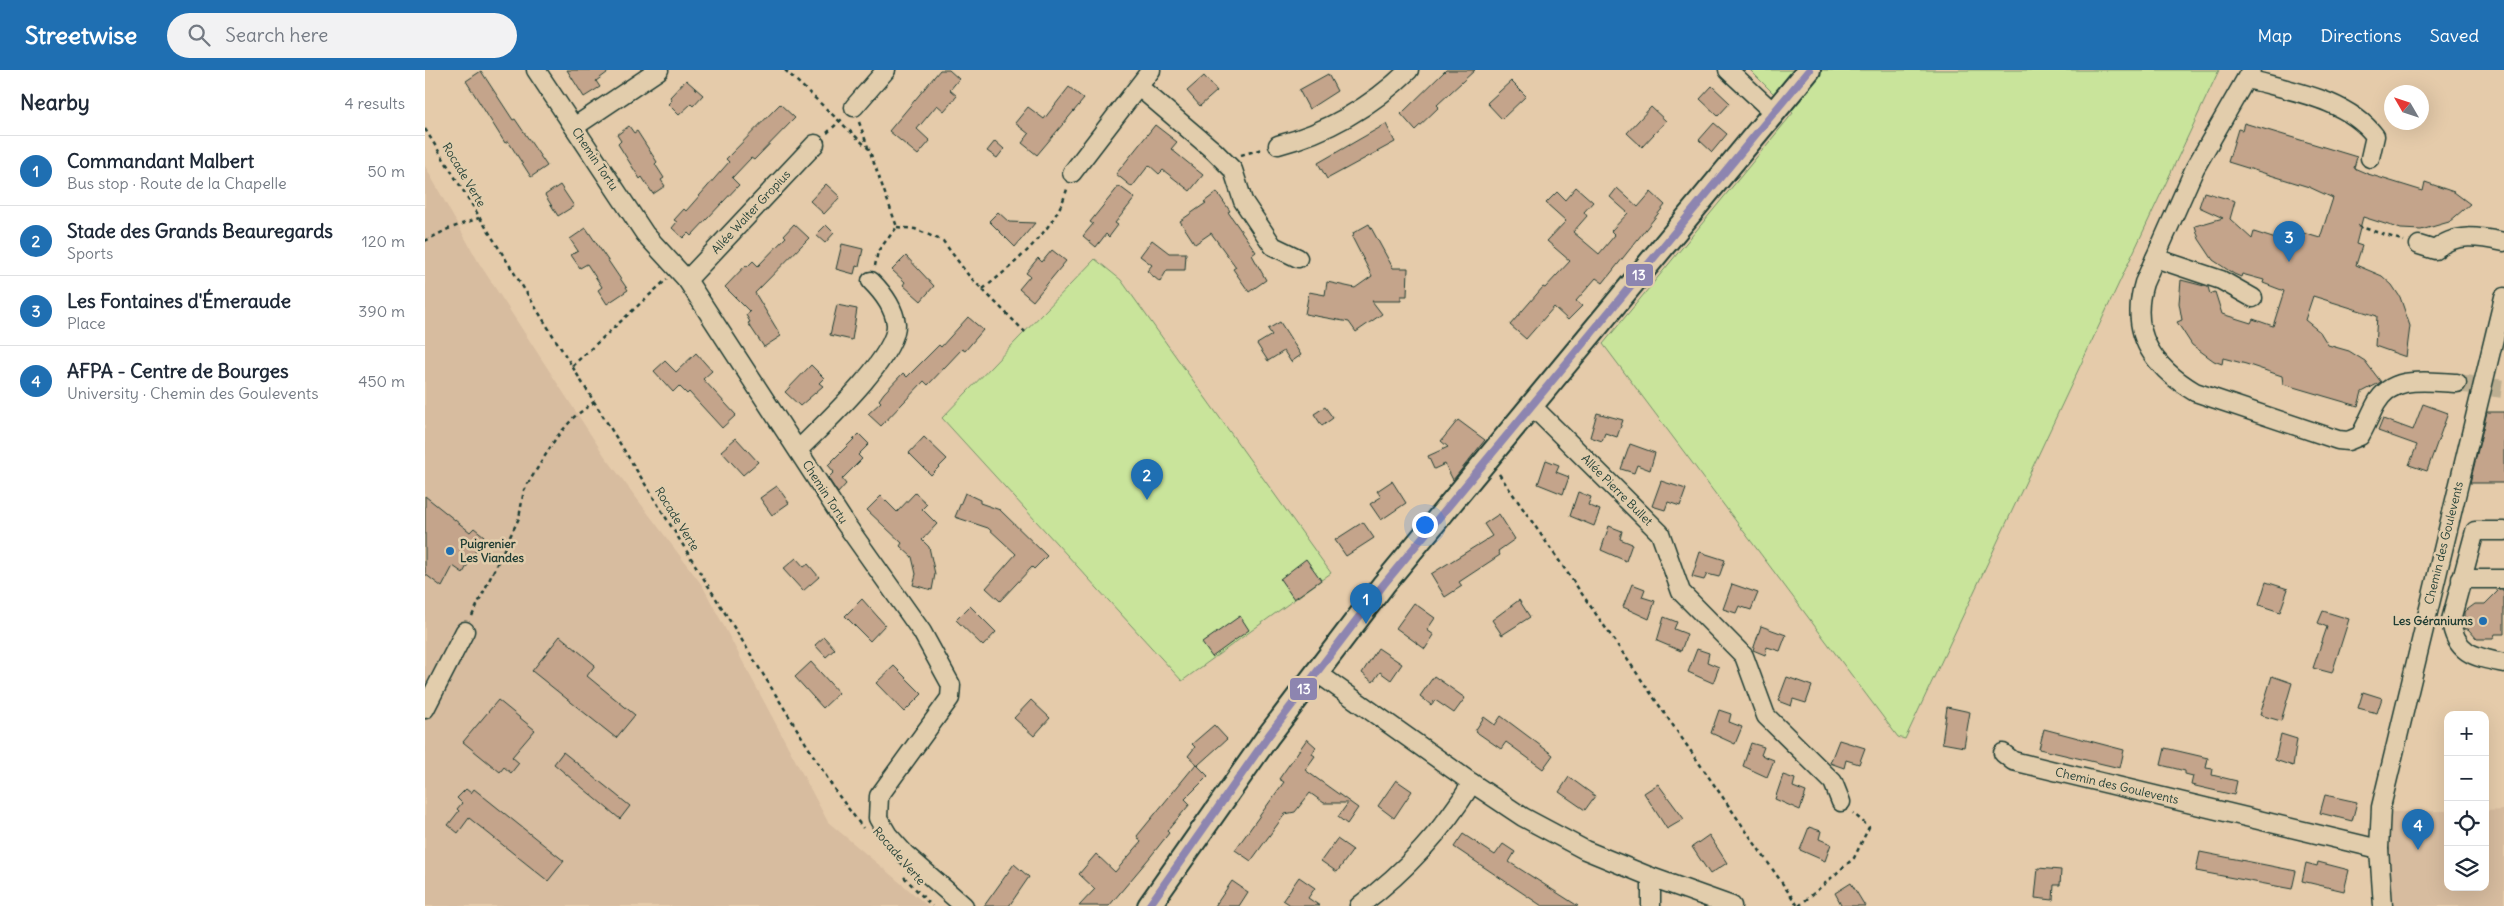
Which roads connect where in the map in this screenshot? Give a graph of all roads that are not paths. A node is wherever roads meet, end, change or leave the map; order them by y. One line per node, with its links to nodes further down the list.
1 (536, 70): 12 (street, Chemin Tortu)
2 (659, 70): 12 (street)
3 (886, 70): 10 (street)
4 (1151, 70): 9 (street)
5 (1409, 70): 14 (street)
6 (1728, 70): 11 (street)
7 (1809, 70): 11 (main road)
8 (2249, 74): 15 (street); 20 (street)
9 (1139, 87): 16 (street); 19 (street)
10 (854, 107)
11 (1773, 112): 26 (main road)
12 (574, 127): 21 (street, Chemin Tortu)
13 (815, 144): 21 (street, Allée Walter Gropius)
14 (1278, 145)
15 (2370, 158)
16 (1072, 173)
17 (2504, 242): 18 (street)
18 (2419, 245)
19 (1298, 258)
20 (2155, 258): 24 (street); 25 (street)
21 (682, 275): 27 (street, Chemin Tortu)
22 (871, 281): 27 (street)
23 (2504, 297): 38 (street, Chemin des Goulevents)
24 (2253, 298)
25 (2457, 383)
26 (1531, 405): 33 (main road); 37 (street, Allée Pierre Bullet)
27 (798, 450): 40 (street, Chemin Tortu)
28 (2504, 531): 29 (street)
29 (2461, 579): 30 (street); 32 (street)
30 (2504, 579)
31 (465, 631): 34 (street)
32 (2504, 663)
33 (1316, 672): 36 (street); 41 (main road)
34 (425, 709)
35 (2003, 753): 38 (street, Chemin des Goulevents)
36 (1472, 783): 39 (street); 42 (street)
37 (1841, 802)
38 (2379, 849): 45 (street, Chemin des Goulevents)
39 (1651, 877): 43 (street); 44 (street)
40 (965, 906)
41 (1149, 906)
42 (1359, 906)
43 (1651, 906)
44 (1732, 906)
45 (2383, 906)

